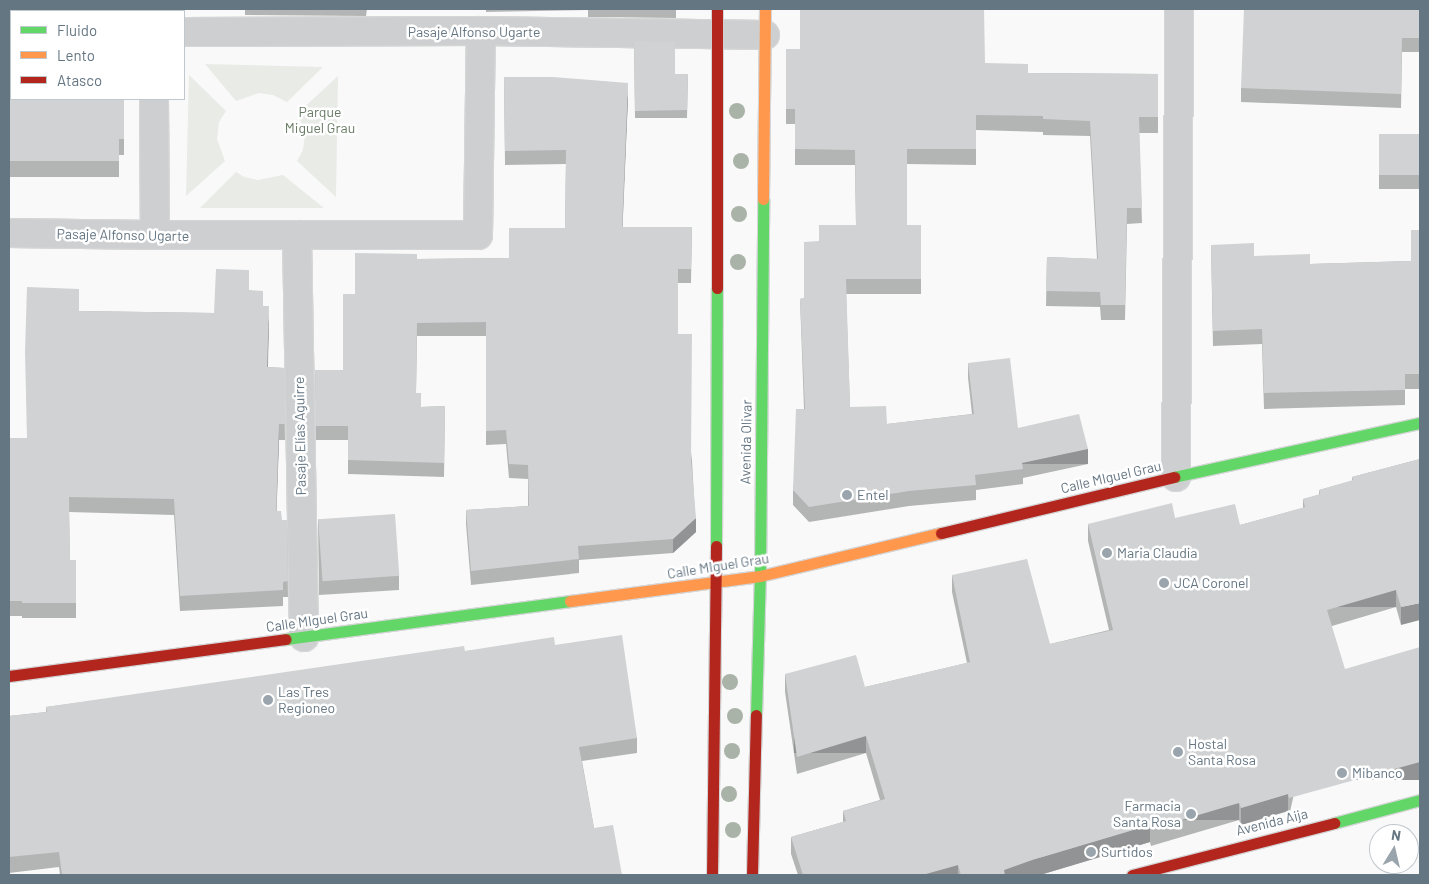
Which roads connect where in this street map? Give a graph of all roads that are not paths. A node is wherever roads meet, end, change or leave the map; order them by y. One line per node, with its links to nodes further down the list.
1 (1178, 9): 11 (street)
2 (716, 21): 3 (street, Pasaje Alfonso Ugarte); 5 (street, Pasaje Alfonso Ugarte); 13 (street)
3 (765, 22): 12 (street, Avenida Olivar)
4 (185, 32): 5 (street, Pasaje Alfonso Ugarte)
5 (481, 32): 9 (street, Pasaje Alfonso Ugarte)
6 (154, 100): 8 (street)
7 (9, 233): 8 (street, Pasaje Alfonso Ugarte)
8 (154, 235): 9 (street, Pasaje Alfonso Ugarte)
9 (297, 235): 14 (street, Pasaje Elías Aguirre)
10 (1420, 423): 11 (street, Calle MIguel Grau)
11 (1176, 477): 12 (street, Calle MIguel Grau)
12 (760, 576): 13 (street, Calle MIguel Grau); 19 (street, Avenida Olivar)
13 (716, 583): 14 (street, Calle MIguel Grau); 18 (street)
14 (304, 637): 15 (street, Calle MIguel Grau)
15 (9, 676)
16 (1420, 800): 17 (street, Avenida Aija)
17 (1192, 867): 20 (street, Avenida Aija)
18 (712, 875)
19 (752, 875)
20 (1132, 875)

